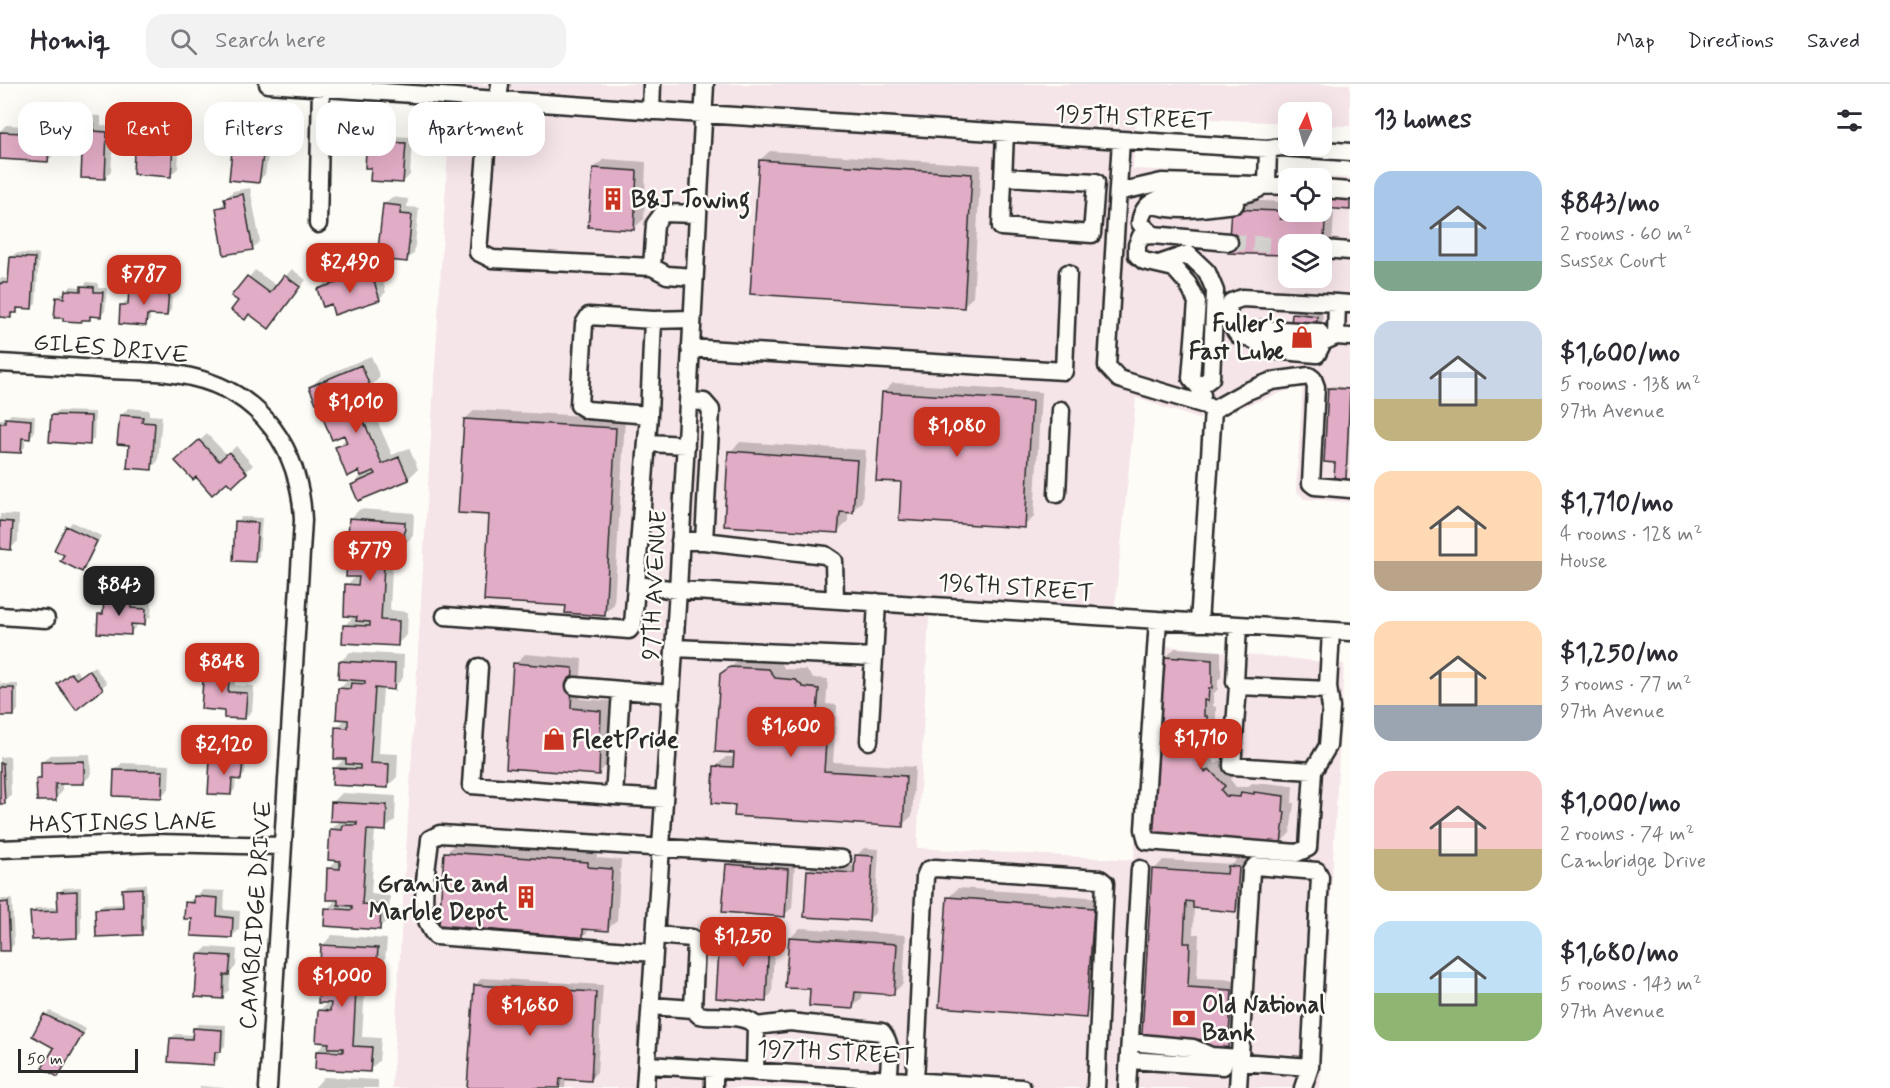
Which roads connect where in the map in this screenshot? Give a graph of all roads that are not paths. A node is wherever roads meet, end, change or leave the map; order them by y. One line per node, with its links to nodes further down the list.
1 (268, 84): 4 (street, 195TH STREET)
2 (652, 84): 6 (street)
3 (705, 84): 7 (street, 97TH AVENUE)
4 (321, 88): 5 (street, 195TH STREET); 20 (street)
5 (499, 92): 6 (street, 195TH STREET)
6 (651, 111): 7 (street, 195TH STREET)
7 (702, 114): 8 (street, 195TH STREET); 19 (street, 97TH AVENUE)
8 (1005, 133): 9 (street, 195TH STREET); 13 (street)
9 (1121, 140): 10 (street, 195TH STREET); 18 (street)
10 (1268, 149): 11 (street, 195TH STREET); 15 (street)
11 (1350, 152)
12 (486, 156): 25 (street)
13 (1003, 177): 13 (street)
14 (1278, 187): 15 (street)
15 (1261, 188): 18 (street); 21 (street)
16 (1332, 190): 17 (street)
17 (1350, 191)
18 (1118, 192): 36 (street)
19 (697, 214): 25 (street); 27 (street, 97TH AVENUE)
20 (318, 224)
21 (1153, 235): 22 (street); 36 (street)
22 (1229, 242)
23 (1332, 250): 24 (street)
24 (1350, 251)
25 (652, 267): 27 (street)
26 (1068, 273): 32 (street)
27 (694, 277): 29 (street, 97TH AVENUE)
28 (1344, 304): 31 (street); 31 (street)
29 (692, 319): 30 (street); 32 (street, 97TH AVENUE)
30 (653, 320): 38 (street); 38 (street)
31 (1336, 338)
32 (690, 348): 35 (street, 97TH AVENUE)
33 (0, 363): 34 (street, GILES DRIVE)
34 (217, 385): 69 (street, CAMBRIDGE DRIVE)
35 (688, 401): 40 (street, 97TH AVENUE); 44 (street)
36 (1209, 407): 41 (street); 53 (street)
37 (1061, 410): 42 (street)
38 (649, 415): 39 (street)
39 (648, 443): 40 (street); 45 (street)
40 (686, 445): 43 (street, 97TH AVENUE)
41 (1350, 489)
42 (1057, 494)
43 (680, 541): 44 (street); 46 (street, 97TH AVENUE)
44 (704, 541): 47 (street)
45 (636, 585): 46 (street, 196TH STREET); 50 (street)
46 (678, 590): 47 (street, 196TH STREET); 57 (street, 97TH AVENUE)
47 (835, 600): 48 (street, 196TH STREET)
48 (877, 602): 52 (street, 196TH STREET); 58 (street)
49 (0, 616): 51 (street)
50 (445, 616)
51 (46, 619)
52 (1158, 620): 53 (street, 196TH STREET); 72 (street)
53 (1199, 623): 54 (street, 196TH STREET)
54 (1238, 625): 55 (street, 196TH STREET); 61 (street)
55 (1331, 631): 56 (street, 196TH STREET); 63 (street)
56 (1350, 632)
57 (674, 648): 58 (street); 64 (street, 97TH AVENUE)
58 (874, 657): 65 (street)
59 (479, 667): 67 (street)
60 (576, 686): 62 (street)
61 (1238, 686): 63 (street); 66 (street)
62 (621, 690): 64 (street); 67 (street)
63 (1328, 690): 66 (street)
64 (671, 694): 68 (street, 97TH AVENUE)
65 (869, 741)
66 (1313, 771): 72 (street)
67 (614, 796): 68 (street)
68 (664, 799): 70 (street, 97TH AVENUE)
69 (283, 846): 71 (street, HASTINGS LANE); 90 (street, CAMBRIDGE DRIVE)
70 (661, 847): 73 (street); 76 (street, 97TH AVENUE); 77 (street)
71 (0, 849)
72 (1305, 851): 75 (street)
73 (842, 859)
74 (1140, 869): 81 (street)
75 (1304, 870): 83 (street); 85 (street)
76 (656, 935): 77 (street, 97TH AVENUE); 79 (street)
77 (654, 953): 78 (street, 97TH AVENUE)
78 (651, 1006): 79 (street); 84 (street, 97TH AVENUE)
79 (693, 1010): 80 (street)
80 (756, 1026): 87 (street); 89 (street)
81 (1130, 1042): 82 (street); 83 (street)
82 (1129, 1060): 83 (street); 95 (street)
83 (1240, 1062): 85 (street); 96 (street)
84 (647, 1065): 86 (street, 197TH STREET); 91 (street, 97TH AVENUE)
85 (1310, 1067): 97 (street)
86 (714, 1069): 87 (street, 197TH STREET); 92 (street)
87 (755, 1072): 89 (street, 197TH STREET)
88 (915, 1081): 89 (street, 197TH STREET); 93 (street, 197TH STREET); 94 (street)
89 (888, 1084)
90 (268, 1088)
91 (645, 1088)
92 (714, 1088)
93 (1022, 1088)
94 (1096, 1088)
95 (1127, 1088)
96 (1238, 1088)
97 (1303, 1088)

